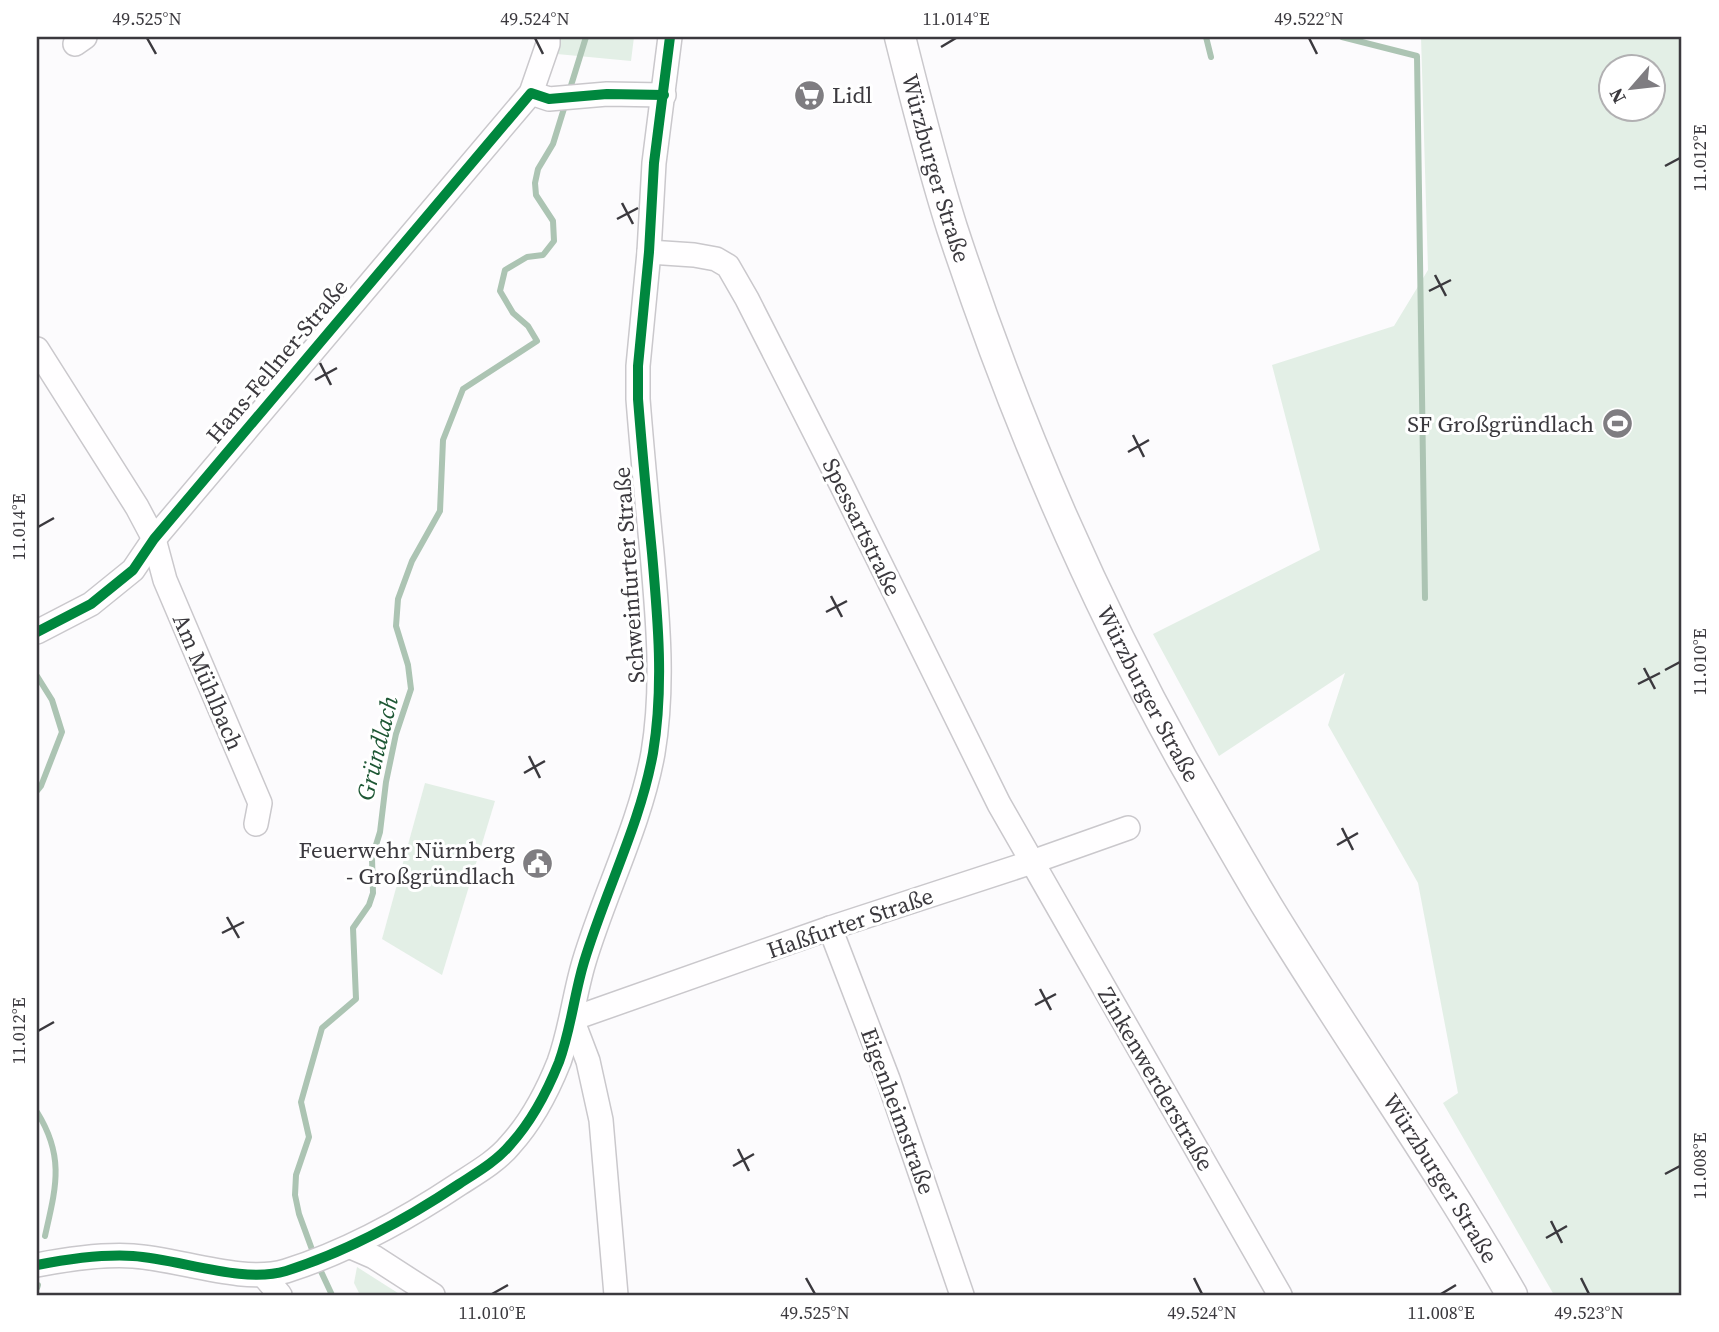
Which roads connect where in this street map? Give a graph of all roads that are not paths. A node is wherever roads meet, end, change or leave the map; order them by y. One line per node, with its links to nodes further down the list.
1 (548, 37): 5 (street, Hans-Fellner-Straße)
2 (670, 37): 4 (street, Schweinfurter Straße)
3 (900, 37): 25 (main road, Würzburger Straße)
4 (664, 95): 5 (street); 6 (street, Schweinfurter Straße)
5 (540, 96): 8 (street, Hans-Fellner-Straße)
6 (649, 252): 12 (street, Spessartstraße); 14 (street, Schweinfurter Straße)
7 (37, 349): 8 (street, Am Mühlbach)
8 (154, 539): 9 (street, Hans-Fellner-Straße); 10 (street, Am Mühlbach)
9 (37, 632)
10 (256, 824)
11 (1128, 828): 12 (street, Haßfurter Straße)
12 (1032, 862): 13 (street, Haßfurter Straße); 20 (street, Zinkenwerderstraße)
13 (830, 928): 14 (street, Haßfurter Straße); 24 (street, Eigenheimstraße)
14 (572, 1019): 15 (street, Schweinfurter Straße); 16 (street)
15 (559, 1061): 16 (street); 17 (street, Schweinfurter Straße)
16 (588, 1061): 23 (street)
17 (344, 1249): 19 (street, Schweinfurter Straße); 22 (street)
18 (37, 1265): 19 (street)
19 (274, 1273): 21 (street)
20 (1274, 1293)
21 (280, 1295)
22 (433, 1295)
23 (617, 1295)
24 (962, 1295)
25 (1512, 1295)

